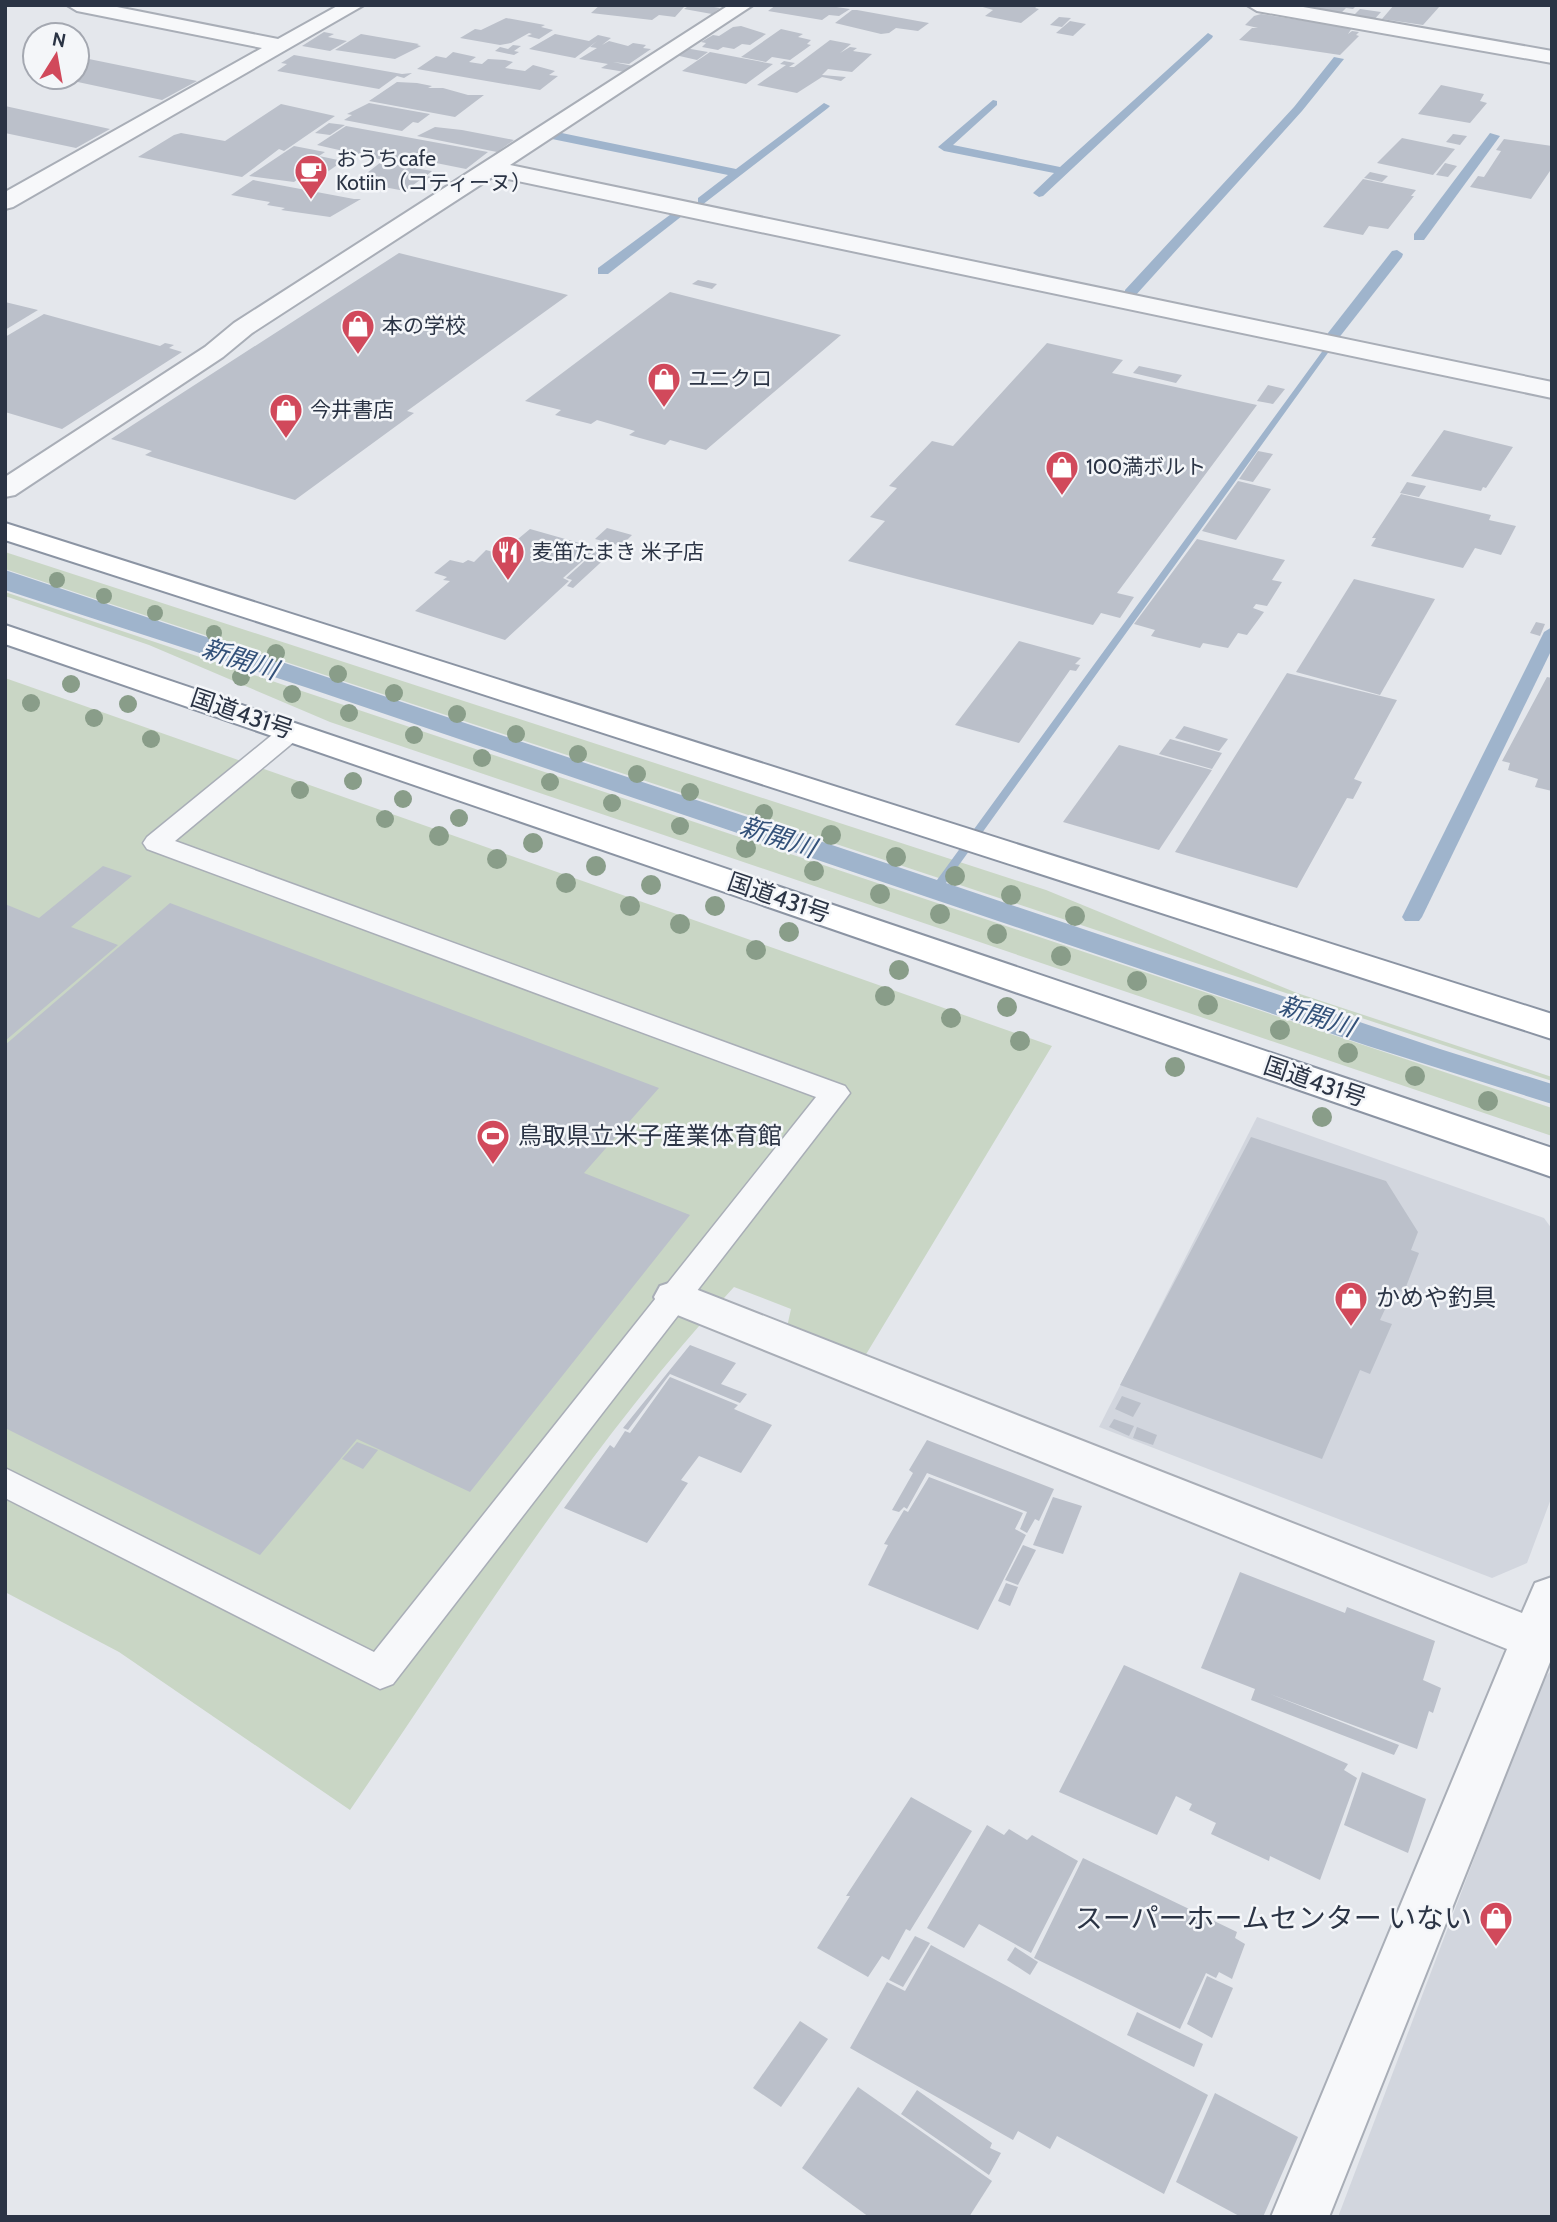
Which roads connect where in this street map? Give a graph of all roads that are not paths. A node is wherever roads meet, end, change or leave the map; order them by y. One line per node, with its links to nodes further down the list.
1 (77, 5): 5 (street)
2 (354, 5): 5 (street)
3 (743, 5): 7 (street)
4 (1257, 5): 6 (street)
5 (281, 46): 8 (street)
6 (1552, 57)
7 (490, 168): 9 (street); 10 (street)
8 (5, 202)
9 (1552, 390)
10 (5, 489)
11 (5, 531): 14 (highway)
12 (5, 634): 13 (highway, 国道431号)
13 (292, 731): 15 (highway, 国道431号); 16 (lane)
14 (1552, 1027)
15 (1552, 1163)
16 (675, 1297): 17 (lane); 18 (street)
17 (5, 1482)
18 (1543, 1618): 19 (street)
19 (1300, 2217)

